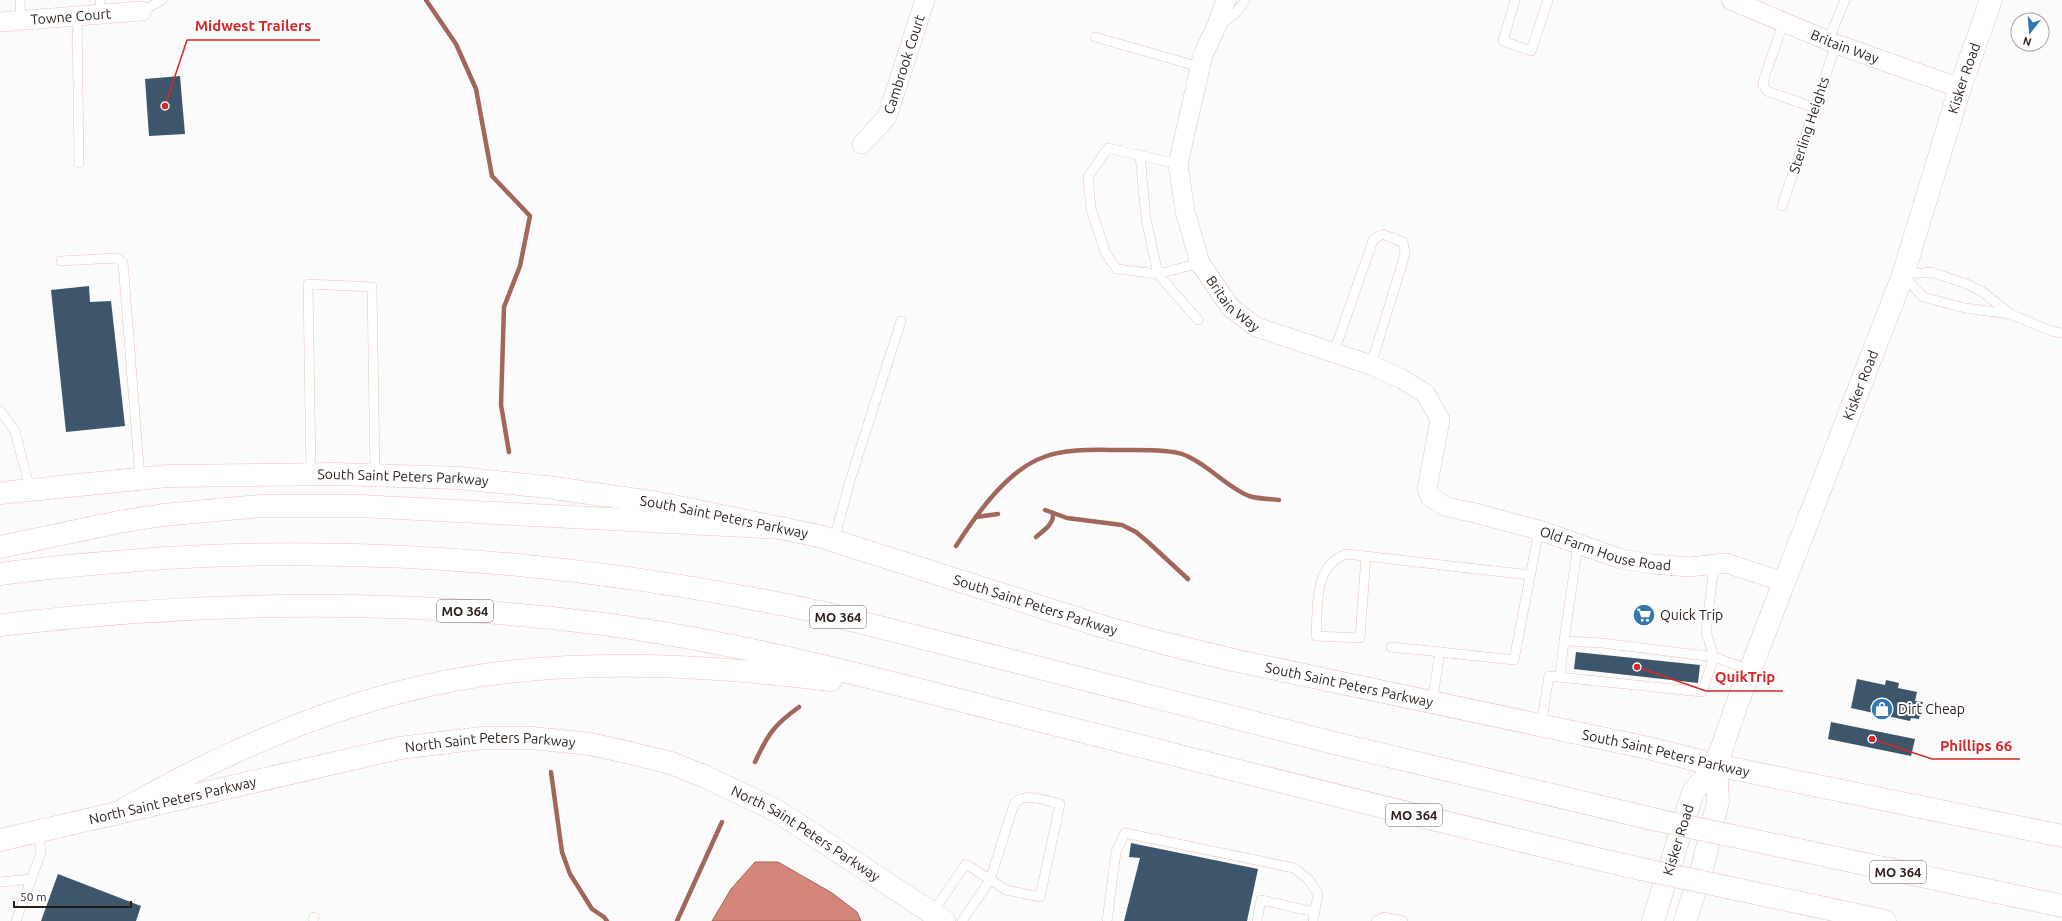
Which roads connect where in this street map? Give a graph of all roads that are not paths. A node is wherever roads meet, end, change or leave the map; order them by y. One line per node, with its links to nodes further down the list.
1 (20, 0): 14 (lane)
2 (162, 0): 12 (lane)
3 (925, 0): 23 (street, Cambrook Court)
4 (1226, 0): 17 (street, Britain Way)
5 (1246, 0): 17 (lane)
6 (1515, 0): 7 (lane)
7 (1548, 0)
8 (1731, 0): 16 (street, Britain Way)
9 (1845, 0): 19 (lane, Sterling Heights)
10 (1991, 0): 21 (main road, Kisker Road)
11 (100, 7): 12 (street, Towne Court); 13 (street, Towne Court)
12 (142, 12)
13 (77, 16): 14 (street, Towne Court); 25 (lane)
14 (20, 21): 15 (street, Towne Court)
15 (0, 22)
16 (1784, 22): 19 (street, Britain Way); 22 (lane)
17 (1217, 25): 20 (street, Britain Way)
18 (1095, 37): 20 (lane)
19 (1832, 42): 21 (street, Britain Way); 22 (lane, Sterling Heights)
20 (1200, 67): 26 (street, Britain Way)
21 (1960, 88): 31 (main road, Kisker Road)
22 (1815, 108): 27 (lane, Sterling Heights)
23 (862, 144)
24 (1140, 155): 26 (lane); 30 (lane); 30 (lane)
25 (79, 163)
26 (1178, 164): 29 (street, Britain Way)
27 (1782, 206)
28 (61, 261): 41 (lane)
29 (1200, 263): 30 (lane); 36 (street, Britain Way)
30 (1158, 274): 33 (lane)
31 (1903, 275): 32 (lane); 32 (lane); 54 (main road, Kisker Road)
32 (2010, 314): 35 (lane)
33 (1198, 320)
34 (901, 321): 47 (lane)
35 (2062, 333)
36 (1334, 352): 37 (street, Britain Way); 37 (lane)
37 (1371, 365): 44 (street, Britain Way)
38 (0, 411): 42 (lane)
39 (311, 474): 40 (main road, South Saint Peters Parkway); 40 (lane); 41 (main road, South Saint Peters Parkway)
40 (375, 474): 45 (main road, South Saint Peters Parkway)
41 (140, 478): 42 (main road, South Saint Peters Parkway)
42 (30, 489): 43 (main road, South Saint Peters Parkway)
43 (0, 493)
44 (1430, 497): 46 (street, Old Farm House Road)
45 (782, 528): 47 (main road, South Saint Peters Parkway); 49 (main road)
46 (1539, 530): 48 (street, Old Farm House Road); 53 (lane)
47 (834, 541): 63 (main road, South Saint Peters Parkway)
48 (1578, 544): 51 (street, Old Farm House Road); 56 (lane)
49 (0, 547)
50 (1366, 556): 50 (lane); 53 (lane)
51 (1714, 565): 54 (street, Old Farm House Road); 59 (lane)
52 (0, 574): 73 (main road, MO 364, bridge)
53 (1529, 575): 58 (lane)
54 (1784, 582): 60 (main road, Kisker Road)
55 (0, 625): 62 (main road, MO 364)
56 (1564, 642): 59 (lane); 61 (lane)
57 (1391, 647): 58 (lane)
58 (1440, 652): 63 (lane)
59 (1714, 657): 60 (lane); 61 (lane)
60 (1751, 670): 65 (main road, Kisker Road)
61 (1560, 677): 64 (lane)
62 (923, 691): 66 (main road); 85 (main road, MO 364, bridge)
63 (1432, 702): 64 (main road, South Saint Peters Parkway)
64 (1541, 726): 65 (main road, South Saint Peters Parkway)
65 (1716, 765): 68 (main road, South Saint Peters Parkway); 83 (main road, Kisker Road); 84 (main road, Kisker Road)
66 (116, 814): 67 (main road, North Saint Peters Parkway); 75 (main road, North Saint Peters Parkway)
67 (38, 831): 69 (main road, North Saint Peters Parkway); 70 (lane)
68 (2062, 836)
69 (0, 840)
70 (32, 879): 72 (lane); 76 (lane)
71 (990, 880): 71 (lane); 75 (lane); 77 (lane)
72 (0, 882)
73 (2062, 906)
74 (1315, 912): 78 (lane); 79 (lane); 80 (lane)
75 (938, 917)
76 (16, 921)
77 (962, 921)
78 (1107, 921)
79 (1257, 921)
80 (1313, 921)
81 (1376, 921): 82 (lane)
82 (1403, 921)
83 (1653, 921)
84 (1685, 921)
85 (1885, 921)

